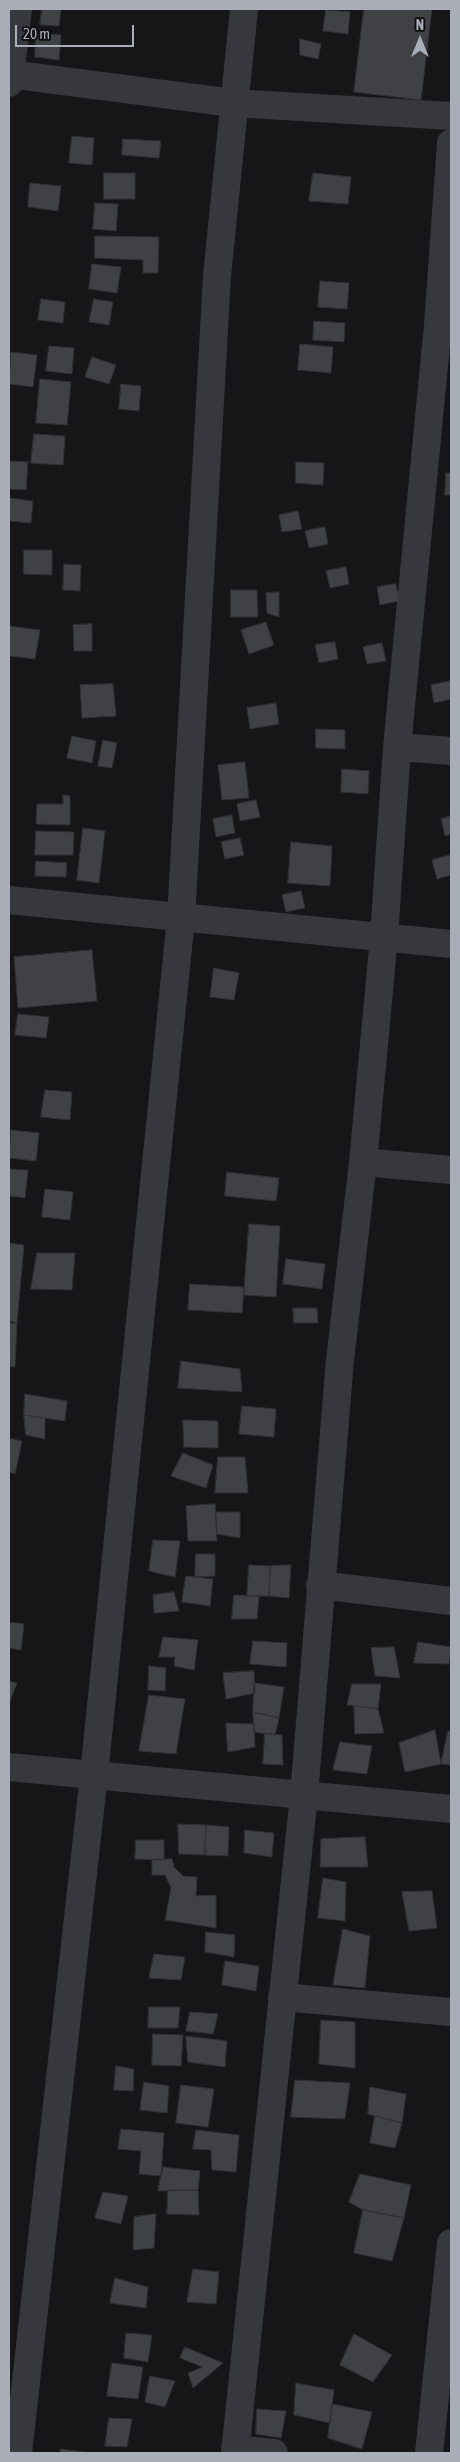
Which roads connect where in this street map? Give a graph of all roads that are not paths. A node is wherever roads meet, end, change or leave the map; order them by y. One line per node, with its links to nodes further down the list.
1 (18, 9): 3 (street)
2 (244, 9): 4 (street)
3 (9, 77): 4 (street)
4 (233, 103): 5 (street); 11 (street)
5 (451, 116)
6 (451, 143): 7 (street)
7 (445, 325): 8 (street)
8 (397, 746): 9 (street); 12 (street)
9 (451, 751)
10 (9, 900): 11 (street)
11 (181, 918): 12 (street); 19 (street)
12 (384, 938): 13 (street); 14 (street)
13 (451, 944)
14 (363, 1162): 15 (street); 16 (street)
15 (451, 1170)
16 (320, 1585): 17 (street); 20 (street)
17 (451, 1601)
18 (9, 1767): 19 (street)
19 (94, 1775): 20 (street); 25 (street)
20 (304, 1794): 21 (street); 22 (street)
21 (451, 1809)
22 (282, 1997): 23 (street); 26 (street)
23 (451, 2012)
24 (451, 2243): 29 (street)
25 (19, 2346): 27 (street)
26 (235, 2451): 28 (street)
27 (18, 2453)
28 (274, 2453)
29 (429, 2453)

